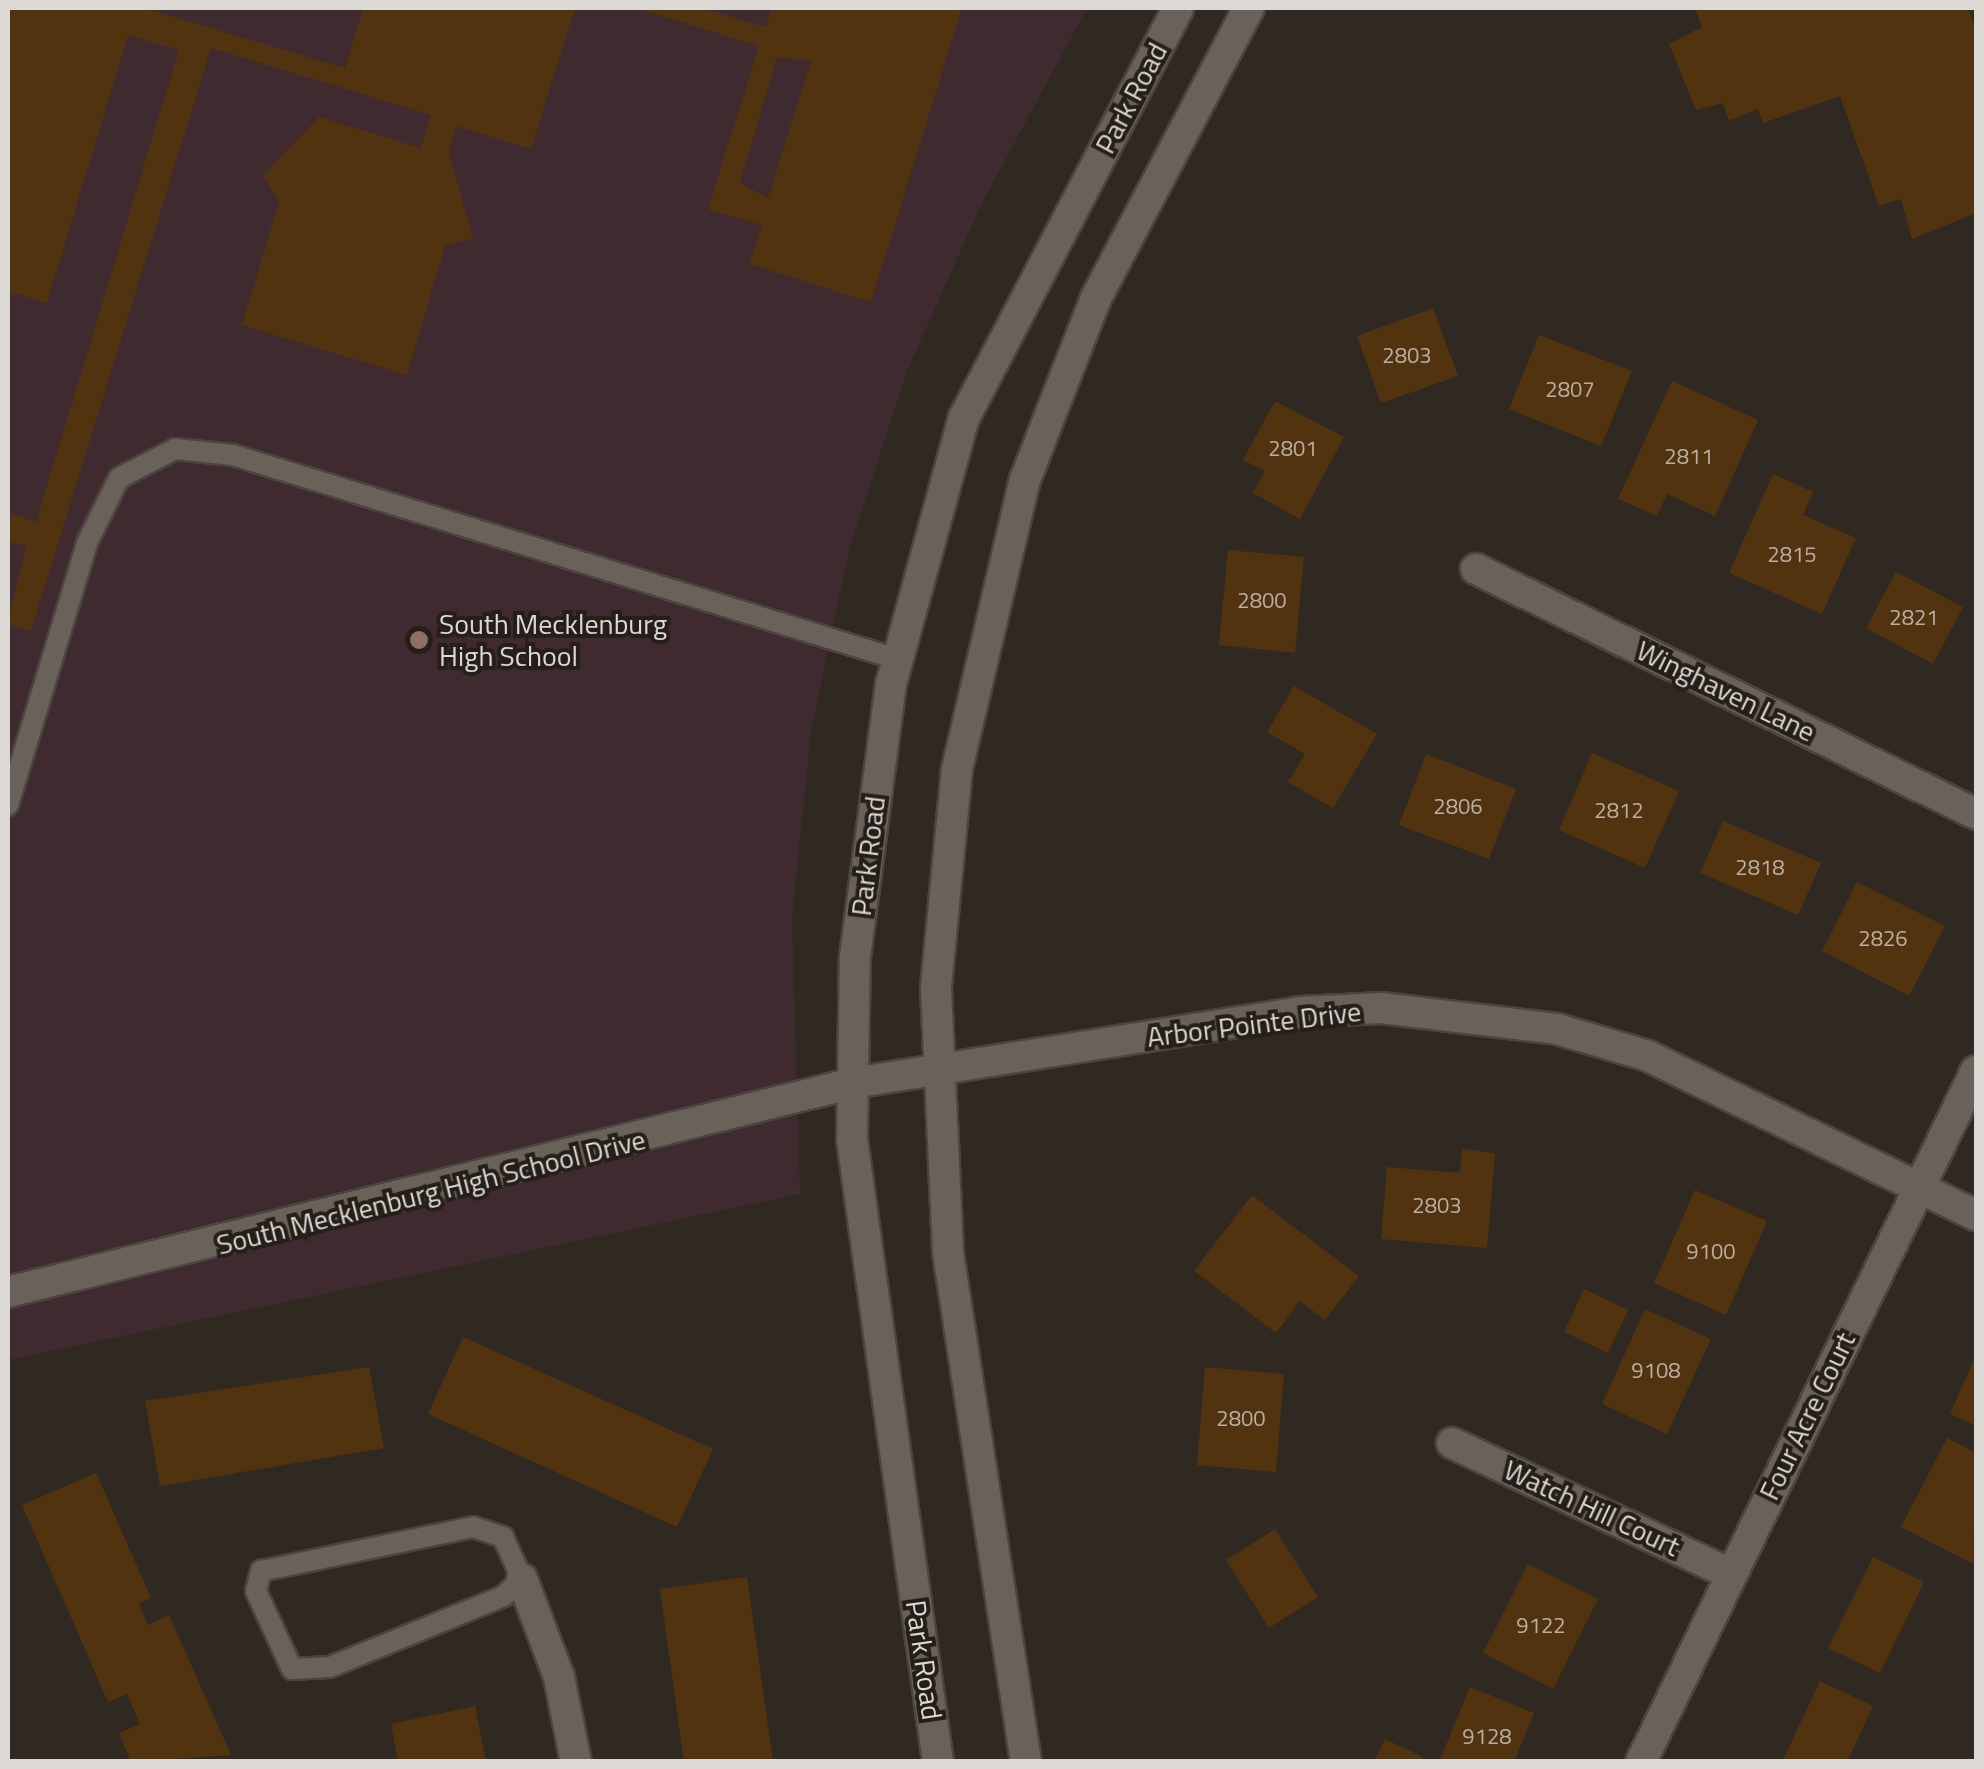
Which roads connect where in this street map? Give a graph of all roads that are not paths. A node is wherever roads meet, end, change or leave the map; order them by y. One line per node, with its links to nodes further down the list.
1 (1178, 8): 4 (street, Park Road)
2 (1249, 8): 7 (street)
3 (1476, 569): 6 (street, Winghaven Lane)
4 (897, 659): 5 (lane); 9 (street, Park Road)
5 (8, 805)
6 (1976, 814)
7 (938, 1071): 9 (street, Arbor Pointe Drive); 10 (street, Arbor Pointe Drive); 18 (street)
8 (1976, 1071): 10 (street, Four Acre Court)
9 (853, 1083): 12 (street, South Mecklenburg High School Drive); 17 (street, Park Road)
10 (1918, 1187): 11 (street, Arbor Pointe Drive); 14 (street, Four Acre Court)
11 (1976, 1215)
12 (8, 1292)
13 (1452, 1443): 14 (street, Watch Hill Court)
14 (1731, 1574): 19 (street, Four Acre Court)
15 (522, 1579): 15 (lane); 16 (street)
16 (576, 1762)
17 (938, 1762)
18 (1026, 1762)
19 (1641, 1762)

